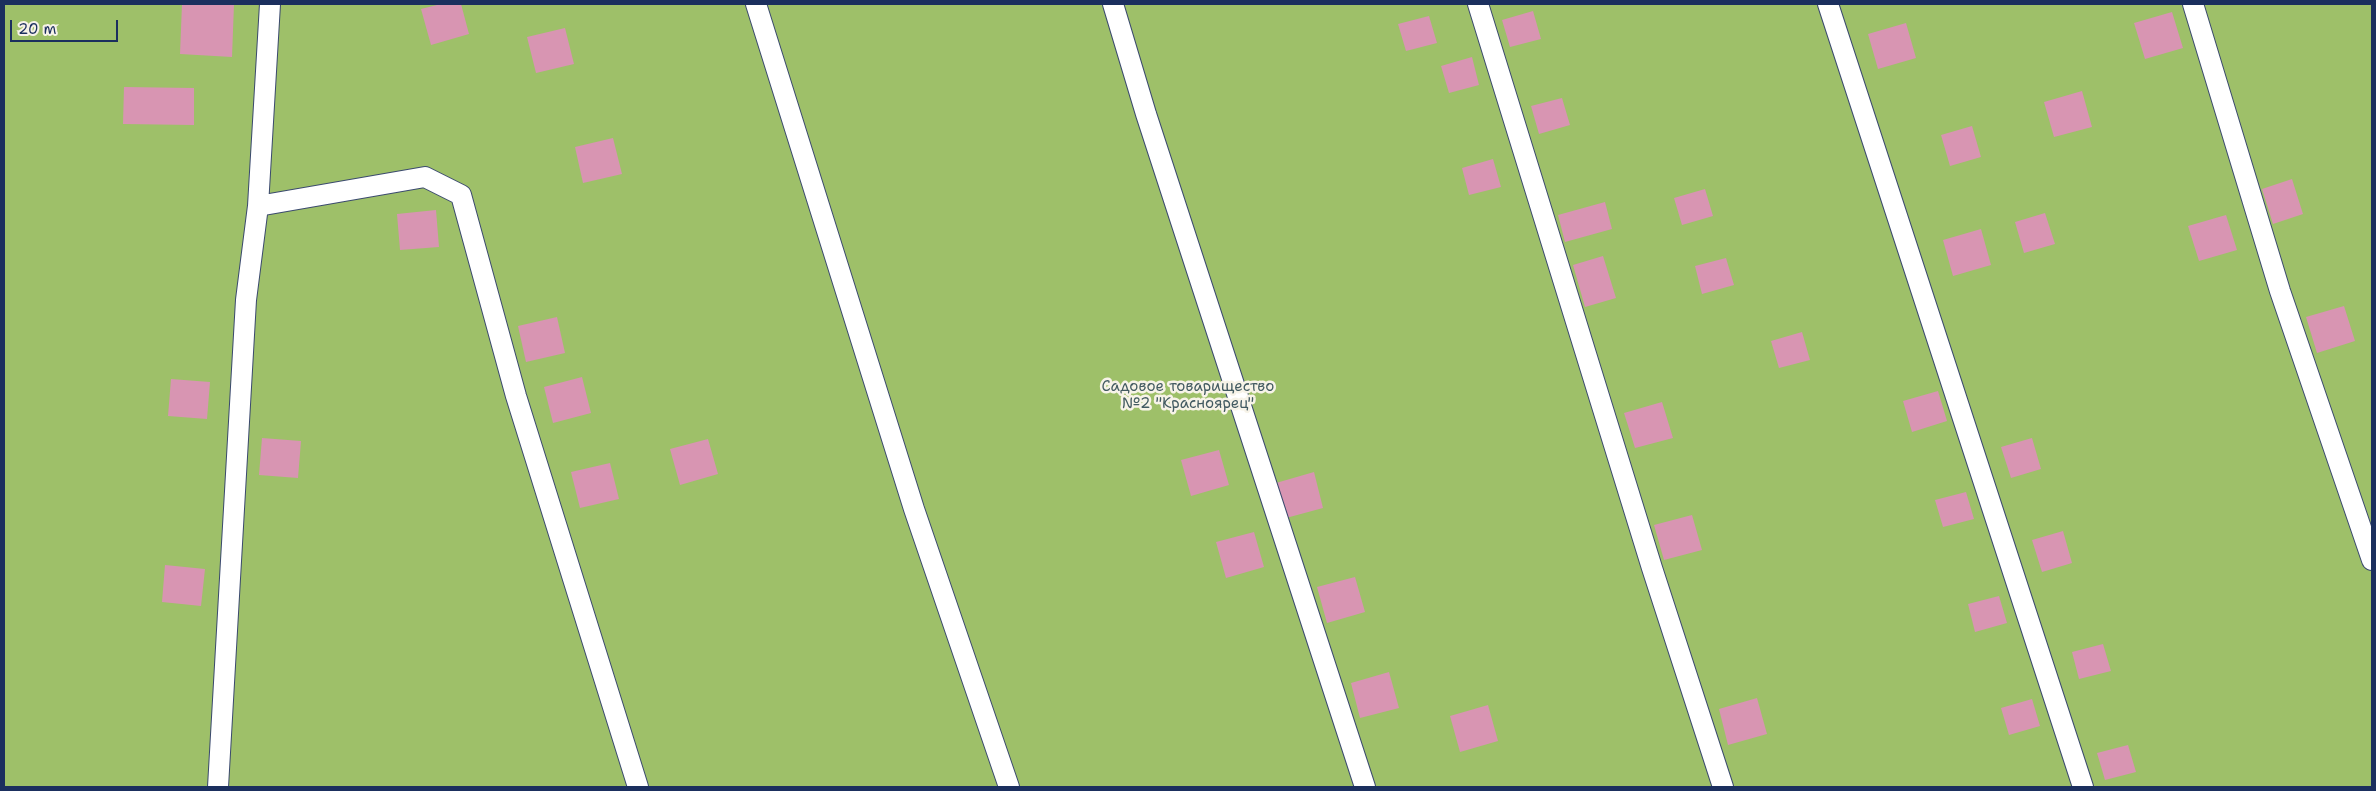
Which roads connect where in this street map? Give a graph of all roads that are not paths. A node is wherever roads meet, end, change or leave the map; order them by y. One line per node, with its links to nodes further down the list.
1 (270, 4): 7 (lane)
2 (756, 4): 11 (lane)
3 (1113, 4): 12 (lane)
4 (1478, 4): 13 (lane)
5 (1828, 4): 14 (lane)
6 (2193, 4): 8 (lane)
7 (258, 206): 9 (lane); 10 (lane)
8 (2372, 560)
9 (218, 787)
10 (638, 787)
11 (1008, 787)
12 (1366, 787)
13 (1723, 787)
14 (2083, 787)

